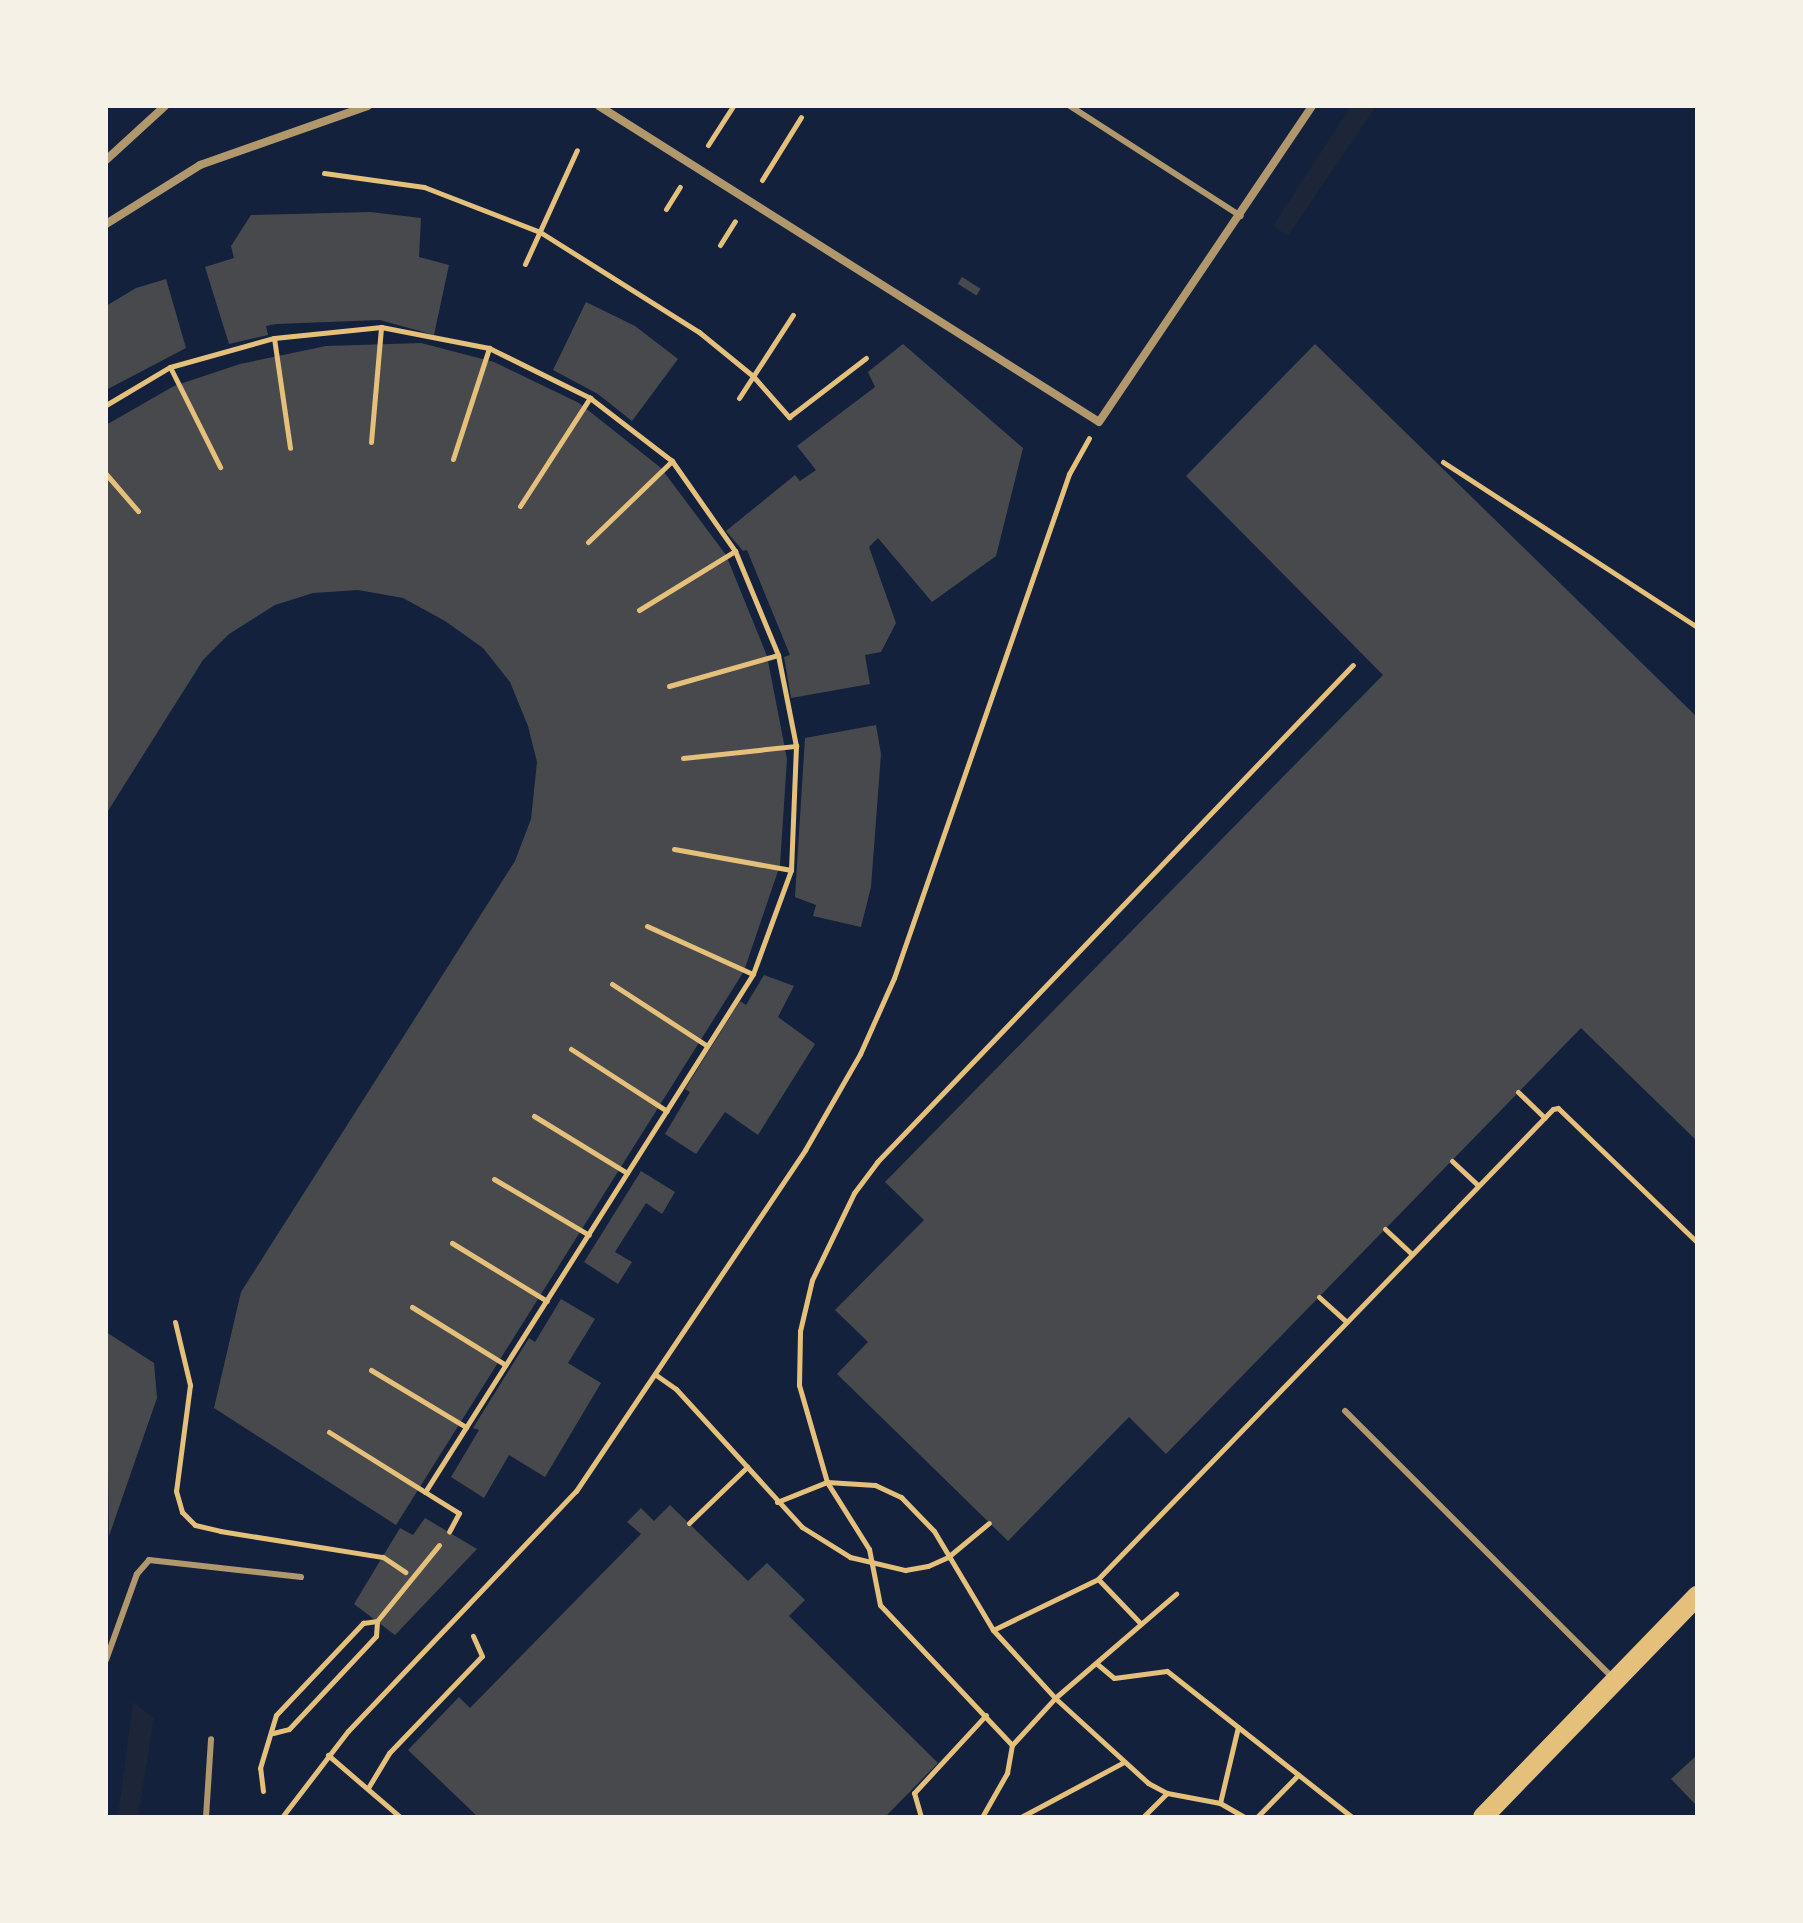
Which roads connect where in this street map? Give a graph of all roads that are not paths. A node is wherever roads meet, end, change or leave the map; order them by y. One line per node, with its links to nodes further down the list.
1 (165, 106): 6 (street)
2 (368, 106): 8 (street)
3 (599, 106): 7 (street)
4 (1070, 106): 7 (lane)
5 (1312, 106): 7 (street)
6 (106, 160)
7 (1241, 216)
8 (106, 224)
9 (1345, 1411): 13 (lane)
10 (301, 1577): 12 (lane)
11 (1697, 1596): 13 (main road)
12 (106, 1660)
13 (1615, 1680): 16 (main road)
14 (211, 1739): 15 (lane)
15 (206, 1817)
16 (1483, 1817)

